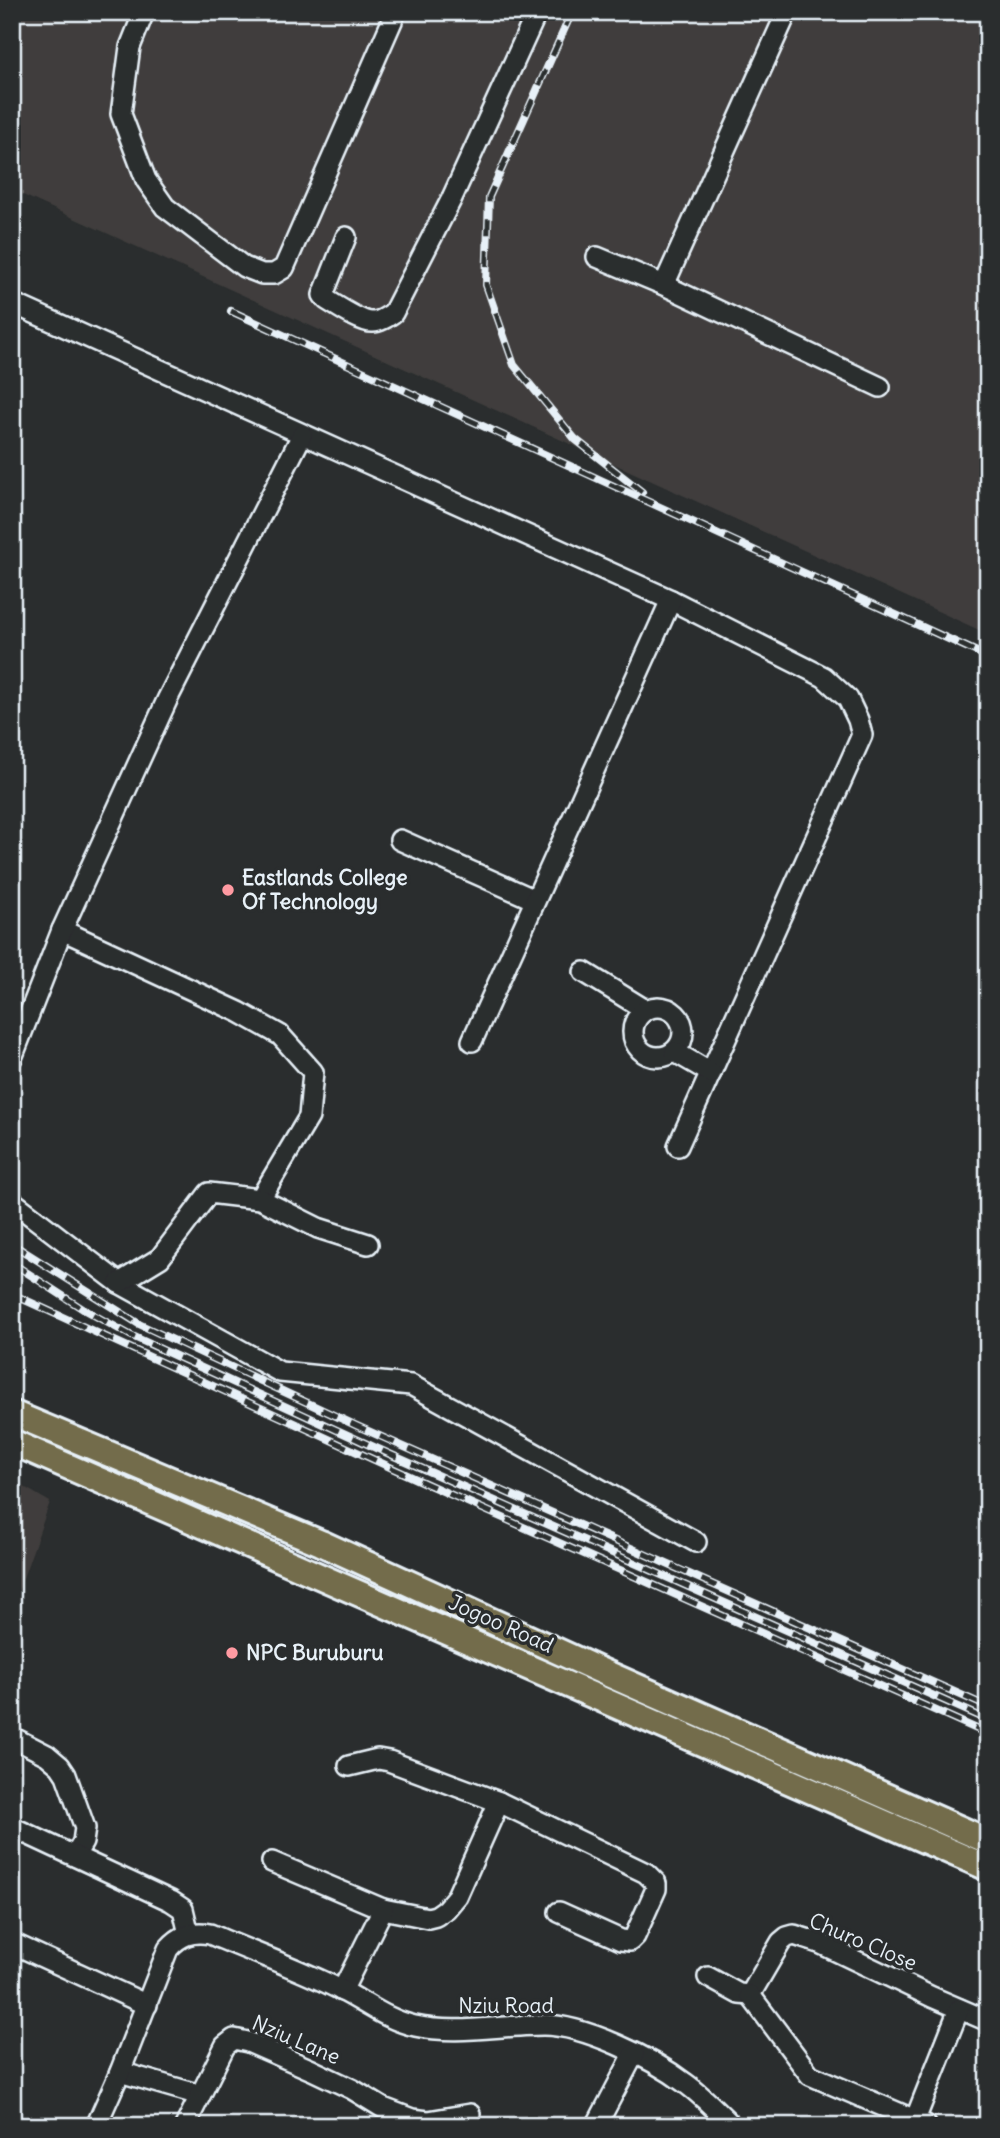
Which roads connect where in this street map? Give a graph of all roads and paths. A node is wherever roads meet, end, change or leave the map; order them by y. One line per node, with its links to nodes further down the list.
1 (145, 12): 2 (street)
2 (396, 12)
3 (537, 12): 5 (street)
4 (786, 12): 7 (street)
5 (346, 237)
6 (597, 257): 7 (street)
7 (664, 285): 9 (street)
8 (12, 303): 10 (street)
9 (880, 387)
10 (302, 435): 11 (street); 14 (street)
11 (671, 600): 13 (street); 20 (street)
12 (400, 840): 13 (street)
13 (535, 900): 17 (street)
14 (62, 930): 19 (street); 22 (street)
15 (584, 972): 16 (street)
16 (644, 1009): 18 (street); 18 (street)
17 (472, 1041)
18 (675, 1052): 20 (street)
19 (12, 1058)
20 (710, 1073): 21 (street)
21 (678, 1146)
22 (260, 1199): 24 (street); 25 (street)
23 (12, 1201): 25 (street)
24 (368, 1244)
25 (119, 1283): 28 (street)
26 (12, 1413): 33 (main road, Jogoo Road)
27 (12, 1441): 36 (main road, Jogoo Road)
28 (696, 1542)
29 (12, 1737): 34 (street)
30 (349, 1766): 31 (street)
31 (499, 1802): 37 (street); 38 (street)
32 (12, 1827): 34 (street)
33 (988, 1841)
34 (75, 1856): 39 (street)
35 (272, 1861): 37 (street)
36 (988, 1868)
37 (383, 1909): 42 (street)
38 (559, 1912)
39 (189, 1934): 42 (street, Nziu Road); 44 (street)
40 (12, 1943): 44 (street)
41 (708, 1977): 43 (street)
42 (342, 1991): 47 (street, Nziu Road)
43 (750, 1995): 45 (street, Churo Close); 52 (street)
44 (147, 2005): 48 (street)
45 (959, 2009): 46 (street, Churo Close); 52 (street)
46 (988, 2021)
47 (635, 2054): 55 (street); 56 (street, Nziu Road)
48 (120, 2072): 49 (street); 53 (street)
49 (200, 2095): 51 (street, Nziu Lane); 54 (street, Nziu Lane)
50 (470, 2114): 51 (street)
51 (391, 2119)
52 (921, 2123)
53 (96, 2126)
54 (185, 2126)
55 (596, 2126)
56 (732, 2126)

